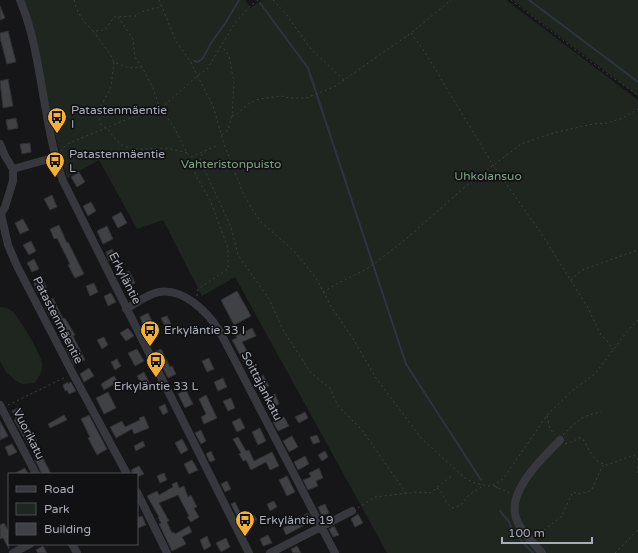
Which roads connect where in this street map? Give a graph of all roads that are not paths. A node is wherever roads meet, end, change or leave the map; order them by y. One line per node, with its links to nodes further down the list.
1 (20, 0): 3 (street, Erkyläntie)
2 (0, 144): 4 (street)
3 (56, 157): 4 (street); 6 (street, Erkyläntie)
4 (13, 169): 5 (street, Patastenmäentie)
5 (0, 214): 10 (street, Patastenmäentie)
6 (126, 309): 13 (street, Soittajankatu); 17 (street, Erkyläntie)
7 (1, 406): 9 (street, Vuorikatu)
8 (560, 440): 20 (street)
9 (35, 473)
10 (126, 473)
11 (138, 494): 16 (street)
12 (352, 511): 13 (street)
13 (322, 528): 18 (street); 19 (street, Soittajankatu)
14 (28, 545): 15 (street)
15 (13, 553)
16 (167, 553)
17 (249, 553)
18 (270, 553)
19 (335, 553)
20 (542, 553)

